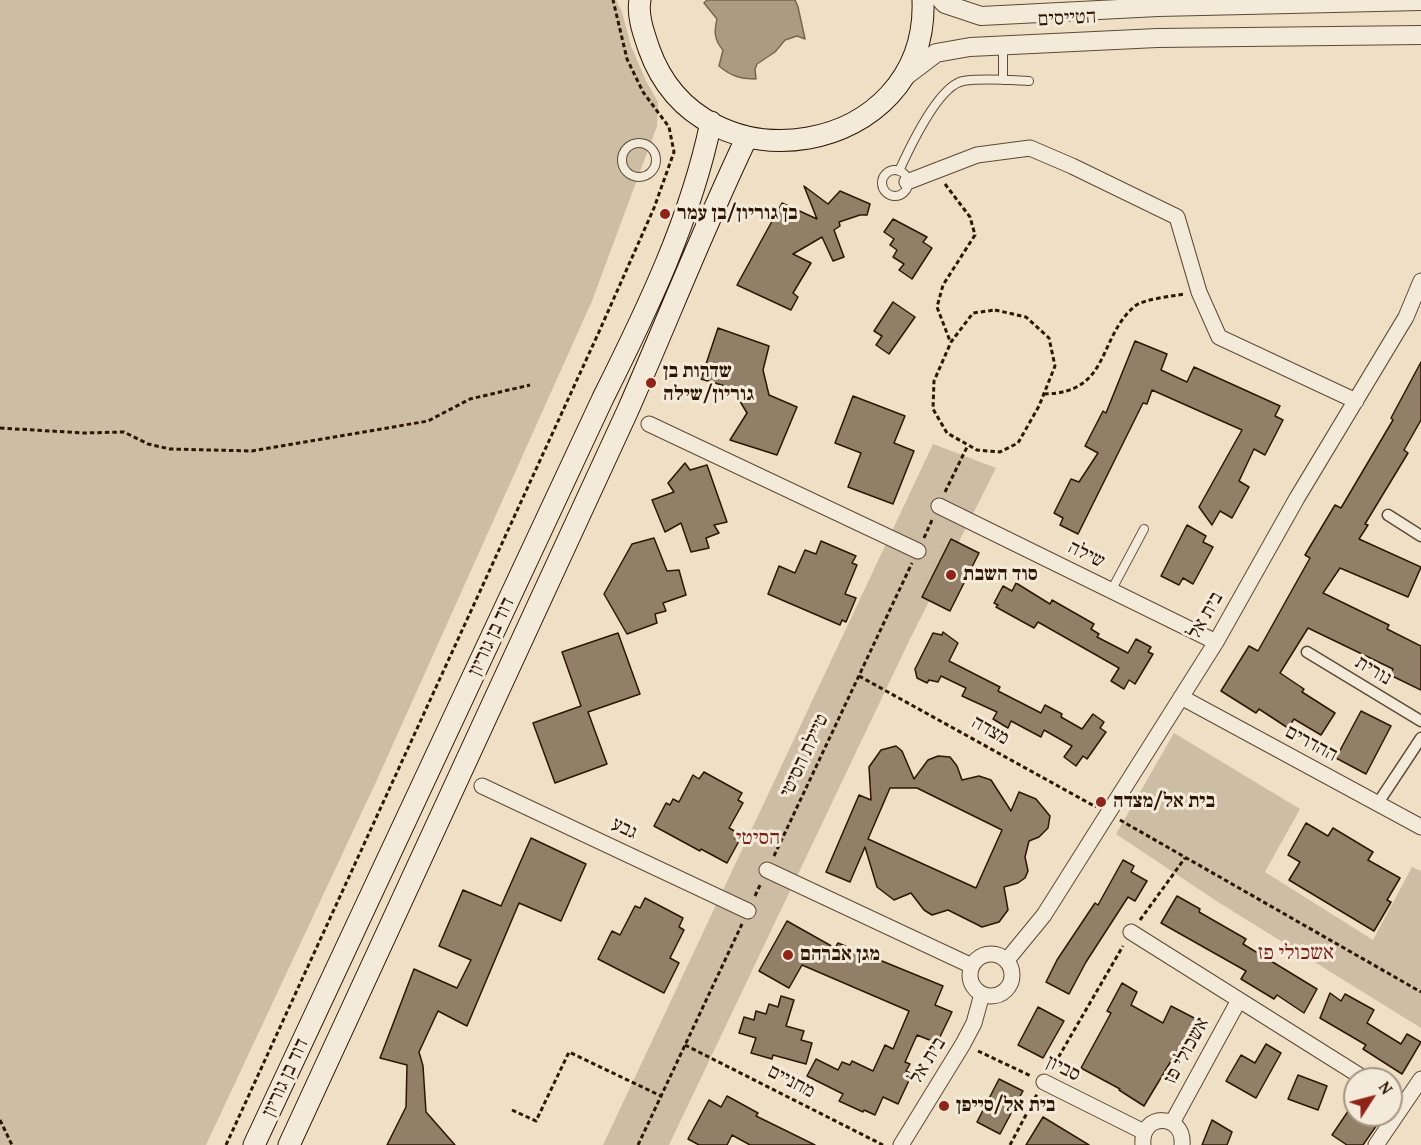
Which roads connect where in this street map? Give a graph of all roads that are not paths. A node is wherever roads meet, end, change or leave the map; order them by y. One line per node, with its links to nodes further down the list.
1 (923, 0): 8 (main road)
2 (941, 0): 3 (street, הטייסים)
3 (1421, 1)
4 (638, 2): 11 (main road)
5 (1413, 35): 6 (street); 7 (street, הטייסים)
6 (1421, 44)
7 (1003, 45): 8 (street, הטייסים); 9 (lane)
8 (903, 78): 12 (main road)
9 (1003, 80): 10 (lane); 14 (lane)
10 (1029, 81)
11 (711, 122): 12 (main road); 46 (main road, דוד בן גוריון)
12 (747, 137): 47 (main road, דוד בן גוריון)
13 (656, 159): 13 (lane)
14 (903, 176): 16 (street)
15 (1421, 281): 16 (street, בית אל)
16 (1356, 401): 24 (street, בית אל)
17 (649, 424): 22 (street)
18 (939, 506): 23 (street, שילה)
19 (1388, 516): 21 (street)
20 (1144, 529): 23 (lane)
21 (1421, 536)
22 (918, 551)
23 (1111, 591): 24 (street, שילה)
24 (1215, 642): 26 (street, בית אל)
25 (1307, 652): 27 (street, נורית)
26 (1182, 697): 30 (street, ההדרים); 35 (street, בית אל)
27 (1421, 721)
28 (1421, 738): 30 (street)
29 (482, 786): 33 (street, גבע)
30 (1378, 803): 31 (street, ההדרים)
31 (1421, 827)
32 (767, 870): 36 (street)
33 (748, 911)
34 (1131, 932): 38 (street)
35 (1007, 960): 36 (street); 37 (street)
36 (972, 966): 37 (street)
37 (982, 994): 48 (street, בית אל)
38 (1239, 1000): 39 (street); 43 (street, אשכולי פז)
39 (1346, 1067)
40 (1421, 1079): 42 (street)
41 (1044, 1082): 45 (street, סביון)
42 (1403, 1094)
43 (1172, 1122): 45 (street); 49 (street)
44 (1384, 1127): 50 (street)
45 (1144, 1139)
46 (254, 1145)
47 (289, 1145)
48 (901, 1145)
49 (1182, 1145)
50 (1376, 1145)

